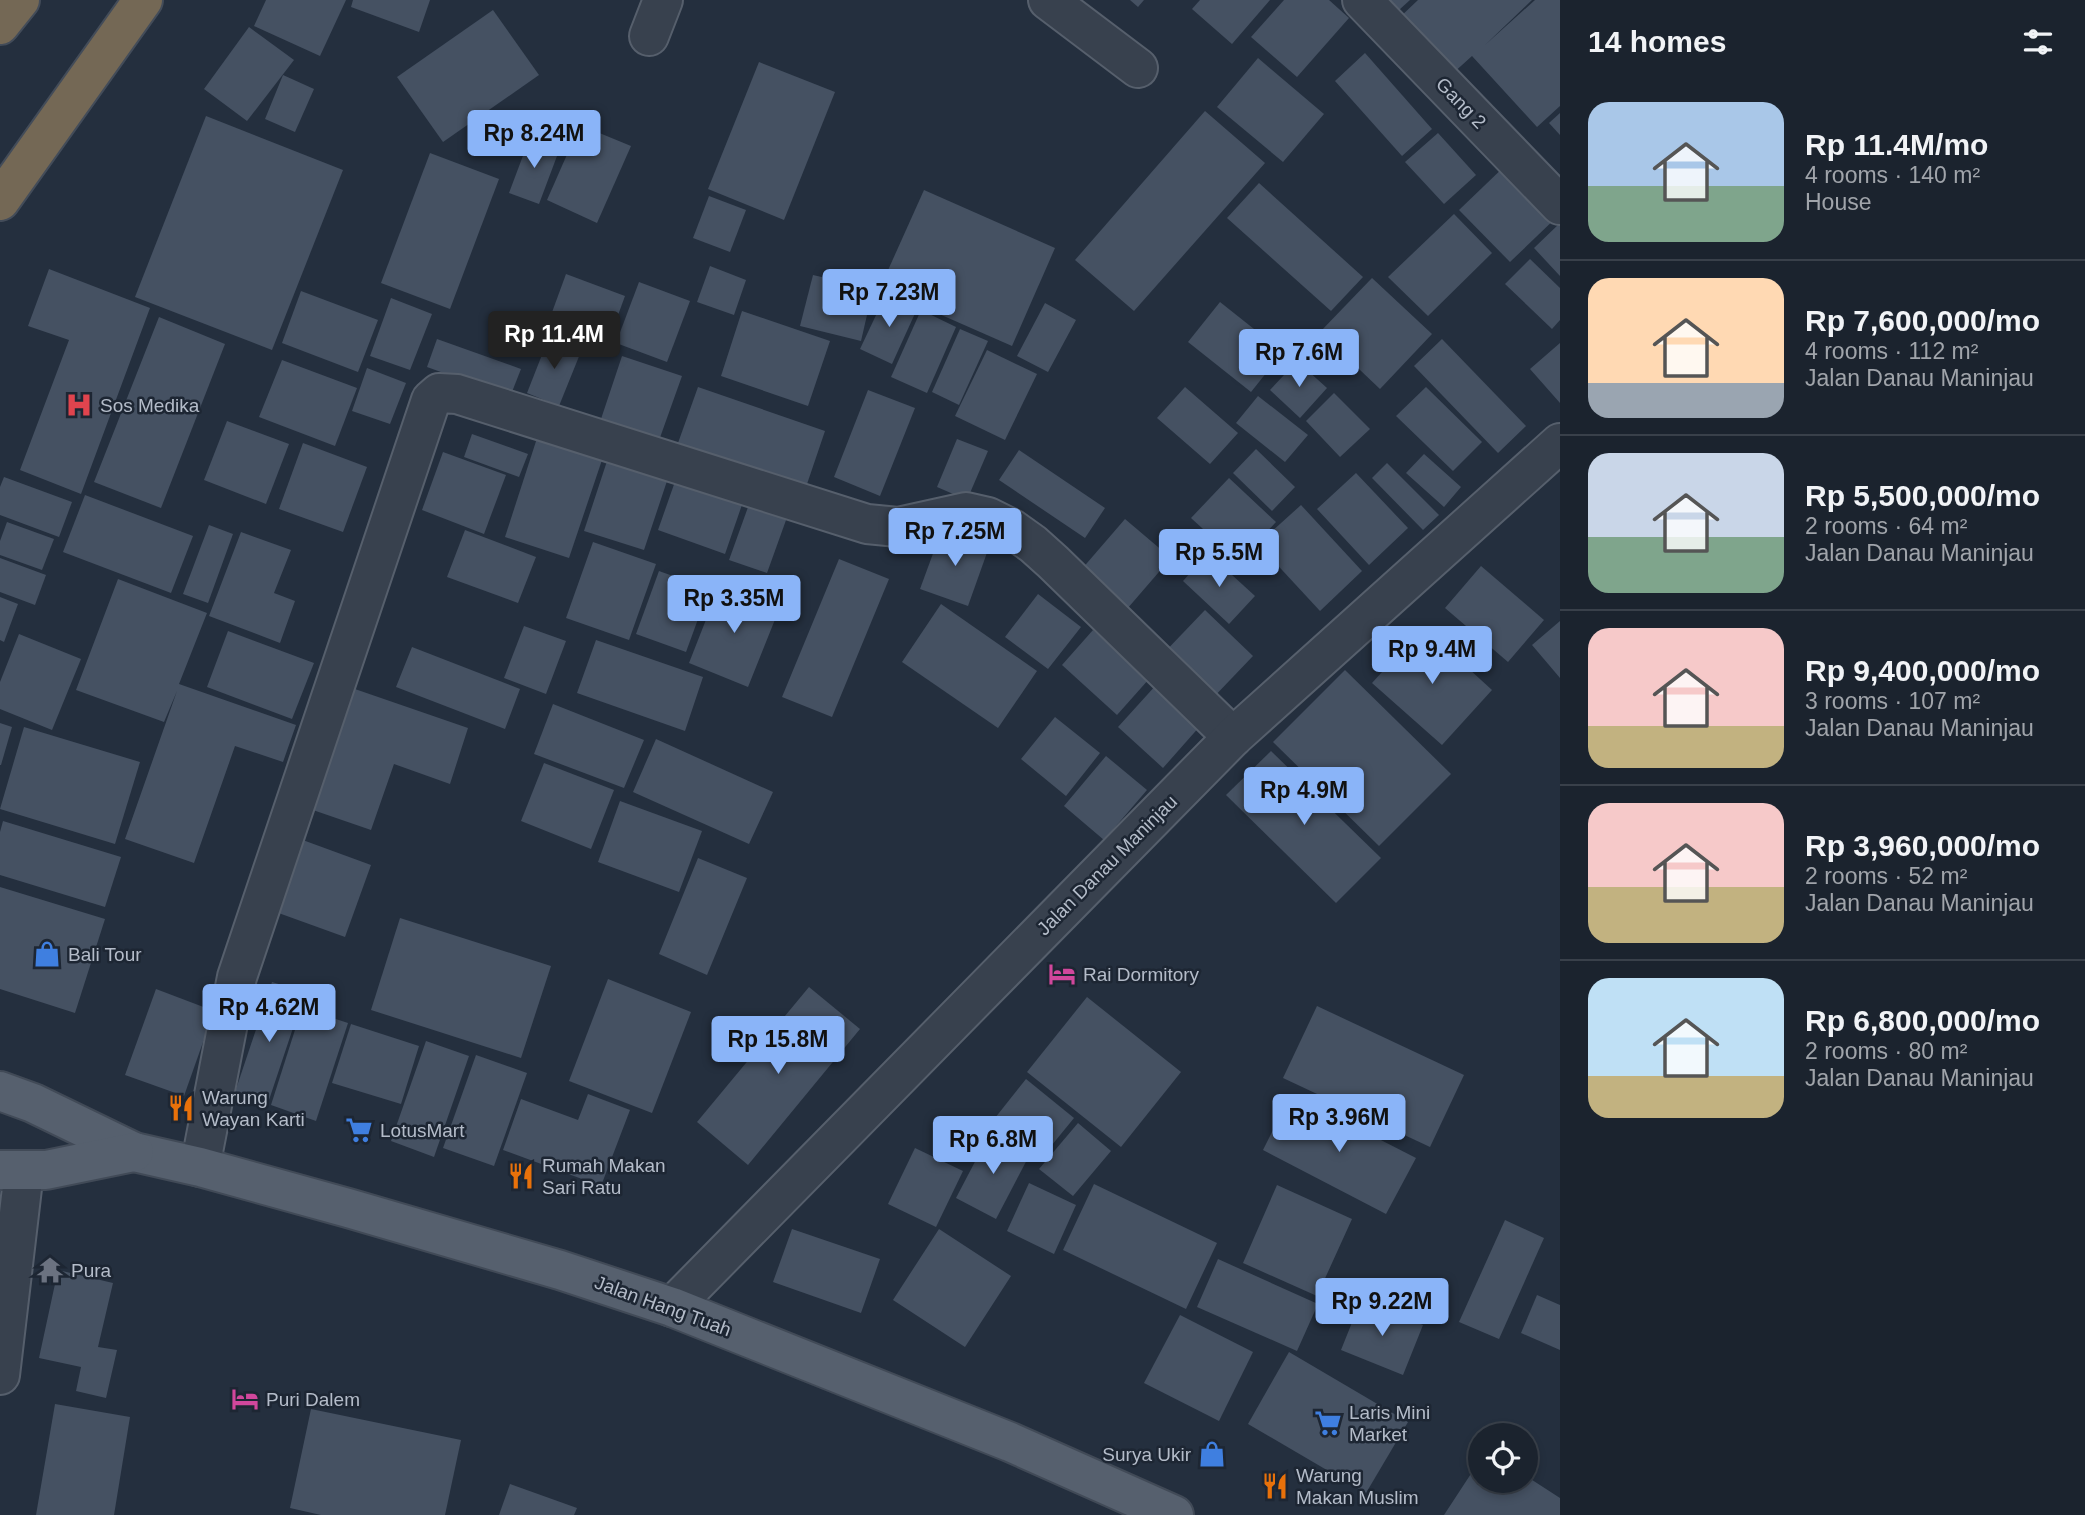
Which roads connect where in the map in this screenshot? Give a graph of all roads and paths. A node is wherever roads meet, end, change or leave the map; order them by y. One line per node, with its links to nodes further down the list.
1 (20, 0): 6 (highway)
2 (143, 0): 9 (highway)
3 (663, 0): 7 (street)
4 (1048, 0): 8 (street)
5 (1362, 0): 10 (street, Gang 2)
6 (0, 25)
7 (649, 36)
8 (1138, 68)
9 (0, 201)
10 (1560, 205)
11 (1560, 443): 12 (street, Jalan Danau Maninjau)
12 (1233, 737): 15 (street); 18 (street, Jalan Danau Maninjau)
13 (0, 1091): 14 (main road, Jalan Hang Tuah)
14 (134, 1152): 15 (main road, Jalan Hang Tuah); 16 (main road, Jalan Hang Tuah)
15 (200, 1167): 18 (main road, Jalan Hang Tuah)
16 (12, 1170): 17 (street)
17 (8, 1228): 19 (street)
18 (673, 1307): 20 (main road, Jalan Hang Tuah)
19 (0, 1375)
20 (1128, 1505): 21 (main road, Jalan Hang Tuah)
21 (1174, 1515)

